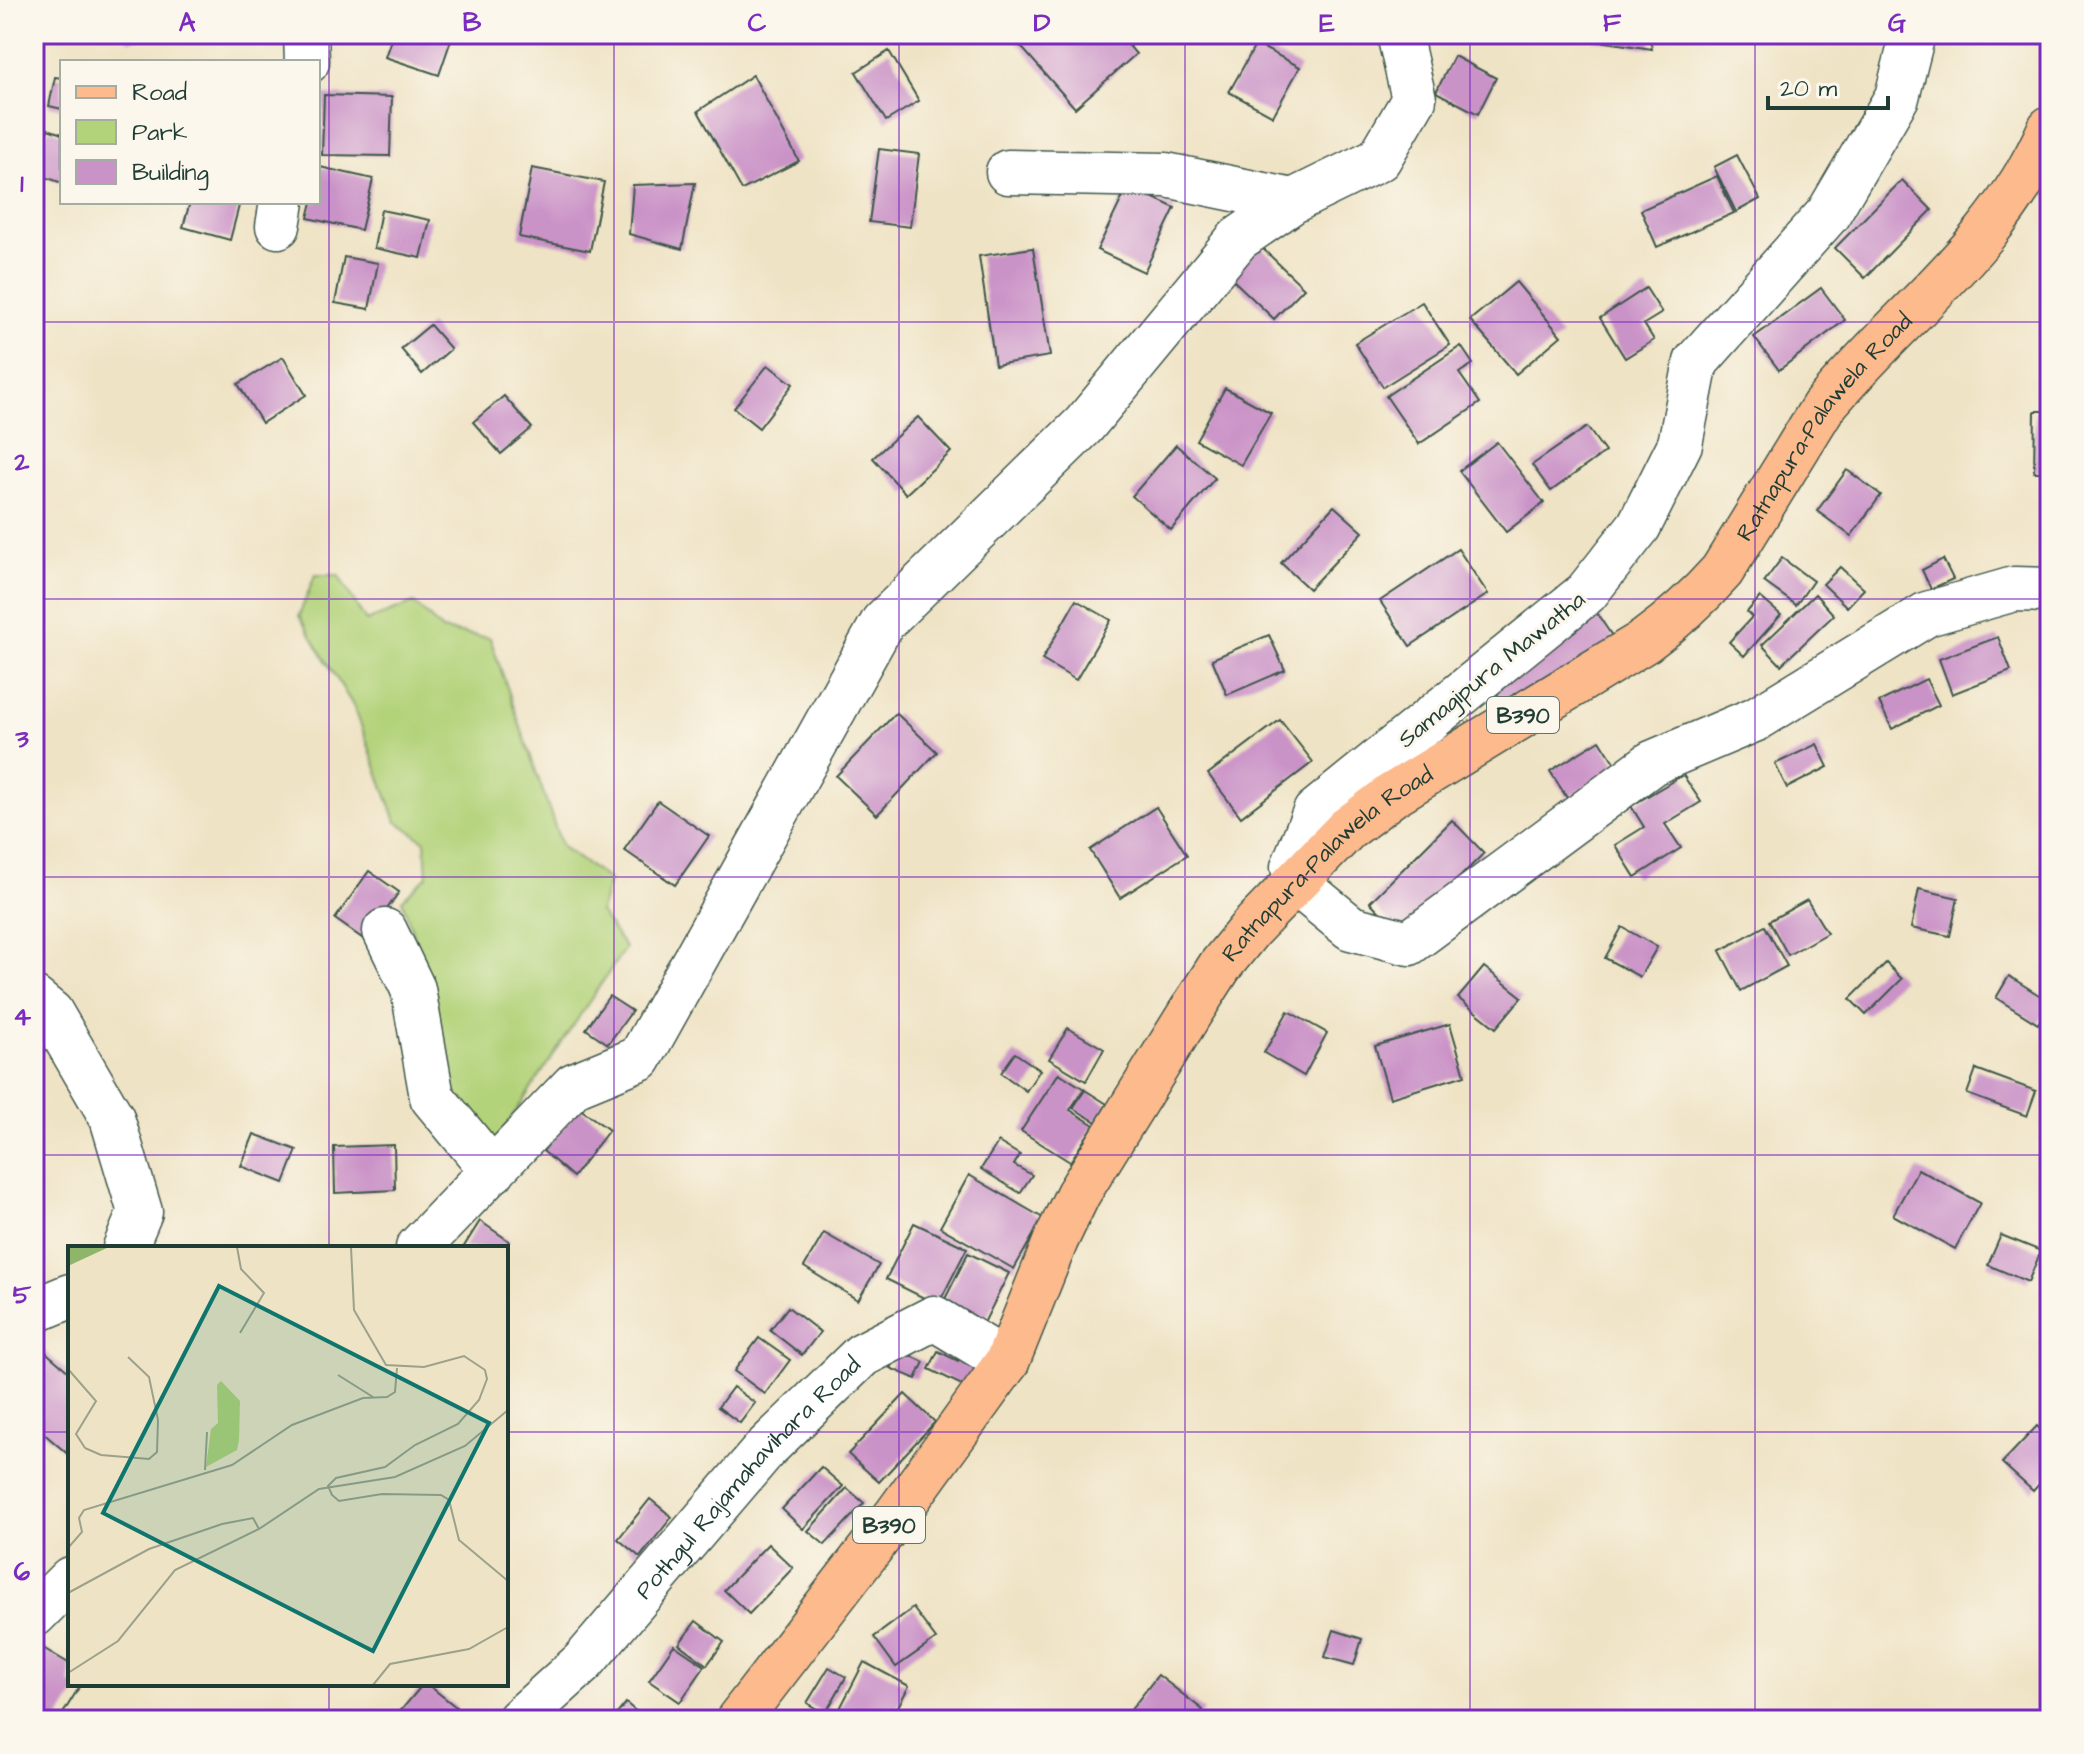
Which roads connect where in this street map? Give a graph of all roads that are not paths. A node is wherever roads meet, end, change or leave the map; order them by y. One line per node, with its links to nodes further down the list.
1 (306, 34): 4 (street)
2 (1399, 34): 7 (street)
3 (1913, 34): 9 (street, Samagipura Mawatha)
4 (307, 60)
5 (2050, 128): 9 (main road, Ratnapura-Palawela Road / B390)
6 (1008, 172): 7 (street)
7 (1293, 201): 12 (street)
8 (2050, 590): 9 (street)
9 (1296, 883): 17 (main road, Ratnapura-Palawela Road / B390)
10 (385, 931): 12 (street)
11 (34, 999): 13 (street)
12 (493, 1171): 14 (street)
13 (126, 1246)
14 (420, 1246)
15 (68, 1297): 16 (street)
16 (34, 1311)
17 (1007, 1362): 20 (street, Pothgul Rajamahavihara Road); 21 (main road, Ratnapura-Palawela Road / B390)
18 (68, 1581): 19 (street)
19 (34, 1615)
20 (519, 1720)
21 (738, 1720)

